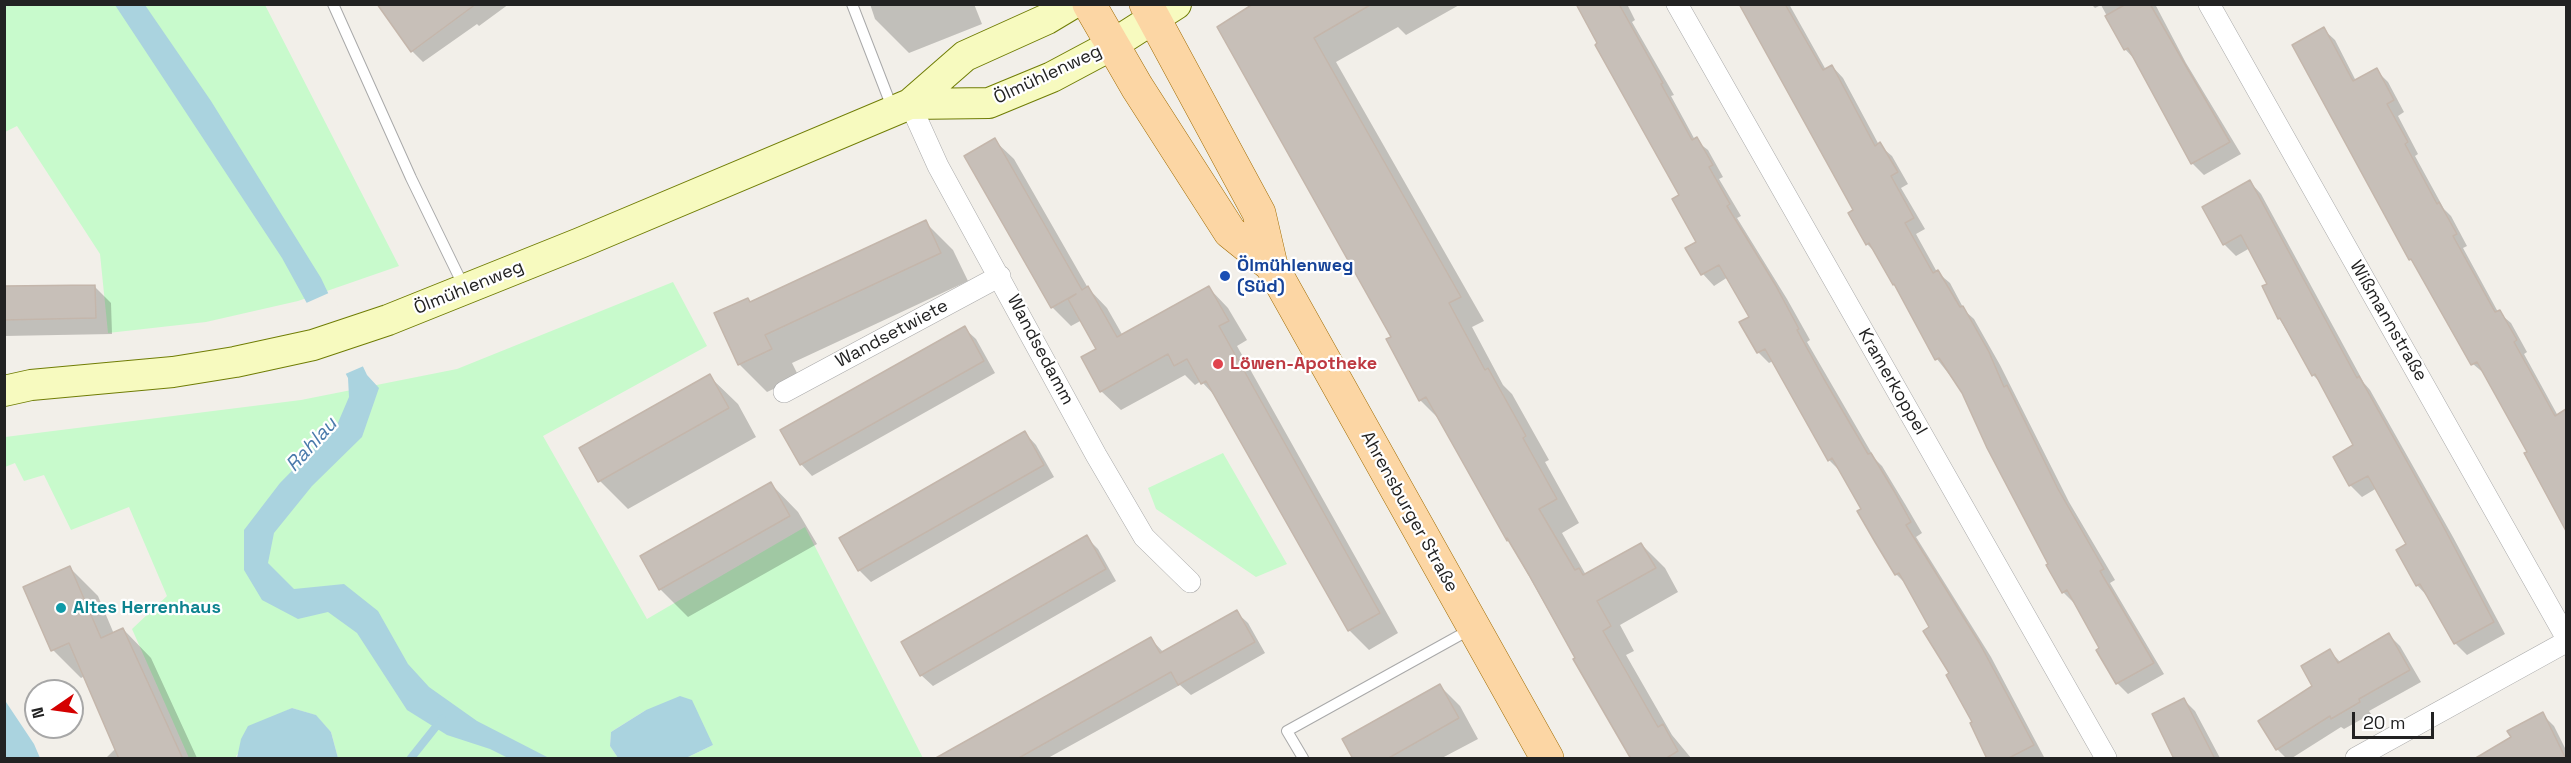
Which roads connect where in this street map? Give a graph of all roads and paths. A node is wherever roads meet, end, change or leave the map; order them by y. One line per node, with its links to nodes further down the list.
1 (333, 4): 12 (lane)
2 (852, 4): 9 (lane)
3 (1072, 4): 9 (main road, Ölmühlenweg)
4 (1089, 4): 8 (main road, Ahrensburger Straße)
5 (1677, 4): 21 (street, Kramerkoppel)
6 (2209, 4): 17 (street, Wißmannstraße)
7 (1159, 9): 8 (main road, Ölmühlenweg); 10 (main road, Ahrensburger Straße)
8 (1112, 45): 9 (main road, Ölmühlenweg); 10 (main road, Ahrensburger Straße)
9 (901, 107): 11 (street, Wandsedamm); 12 (main road, Ölmühlenweg)
10 (1271, 265): 16 (main road, Ahrensburger Straße)
11 (999, 276): 14 (street, Wandsetwiete); 15 (street, Wandsedamm)
12 (465, 290): 13 (main road, Ölmühlenweg)
13 (4, 391)
14 (784, 392)
15 (1190, 582)
16 (1474, 627): 19 (lane); 20 (main road, Ahrensburger Straße)
17 (2566, 637)
18 (2566, 642): 22 (street)
19 (1303, 759)
20 (1547, 759)
21 (2106, 759)
22 (2356, 759)

